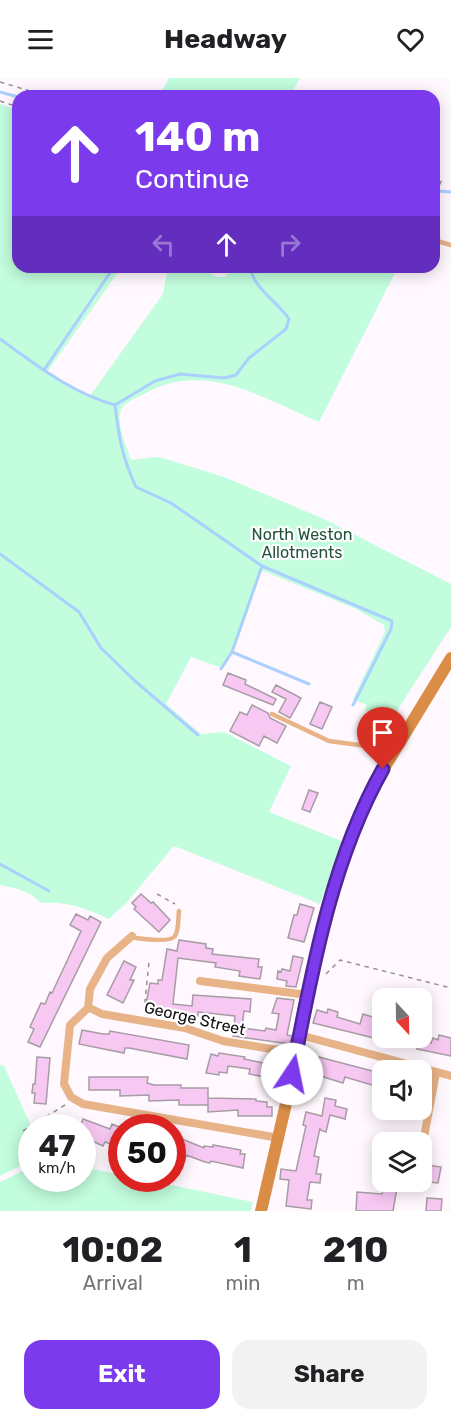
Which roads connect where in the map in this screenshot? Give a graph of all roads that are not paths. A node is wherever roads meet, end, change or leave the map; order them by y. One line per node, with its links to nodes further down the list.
1 (451, 658): 3 (main road)
2 (272, 714): 3 (lane)
3 (392, 754): 7 (main road)
4 (179, 911): 5 (lane)
5 (132, 934): 8 (street)
6 (198, 981): 7 (street)
7 (308, 995): 9 (main road)
8 (88, 1007): 10 (street, George Street); 14 (street)
9 (300, 1035): 10 (main road); 11 (street)
10 (296, 1053): 14 (main road)
11 (436, 1072): 12 (street); 13 (street)
12 (451, 1076)
13 (427, 1132)
14 (279, 1138): 15 (main road)
15 (261, 1211)

